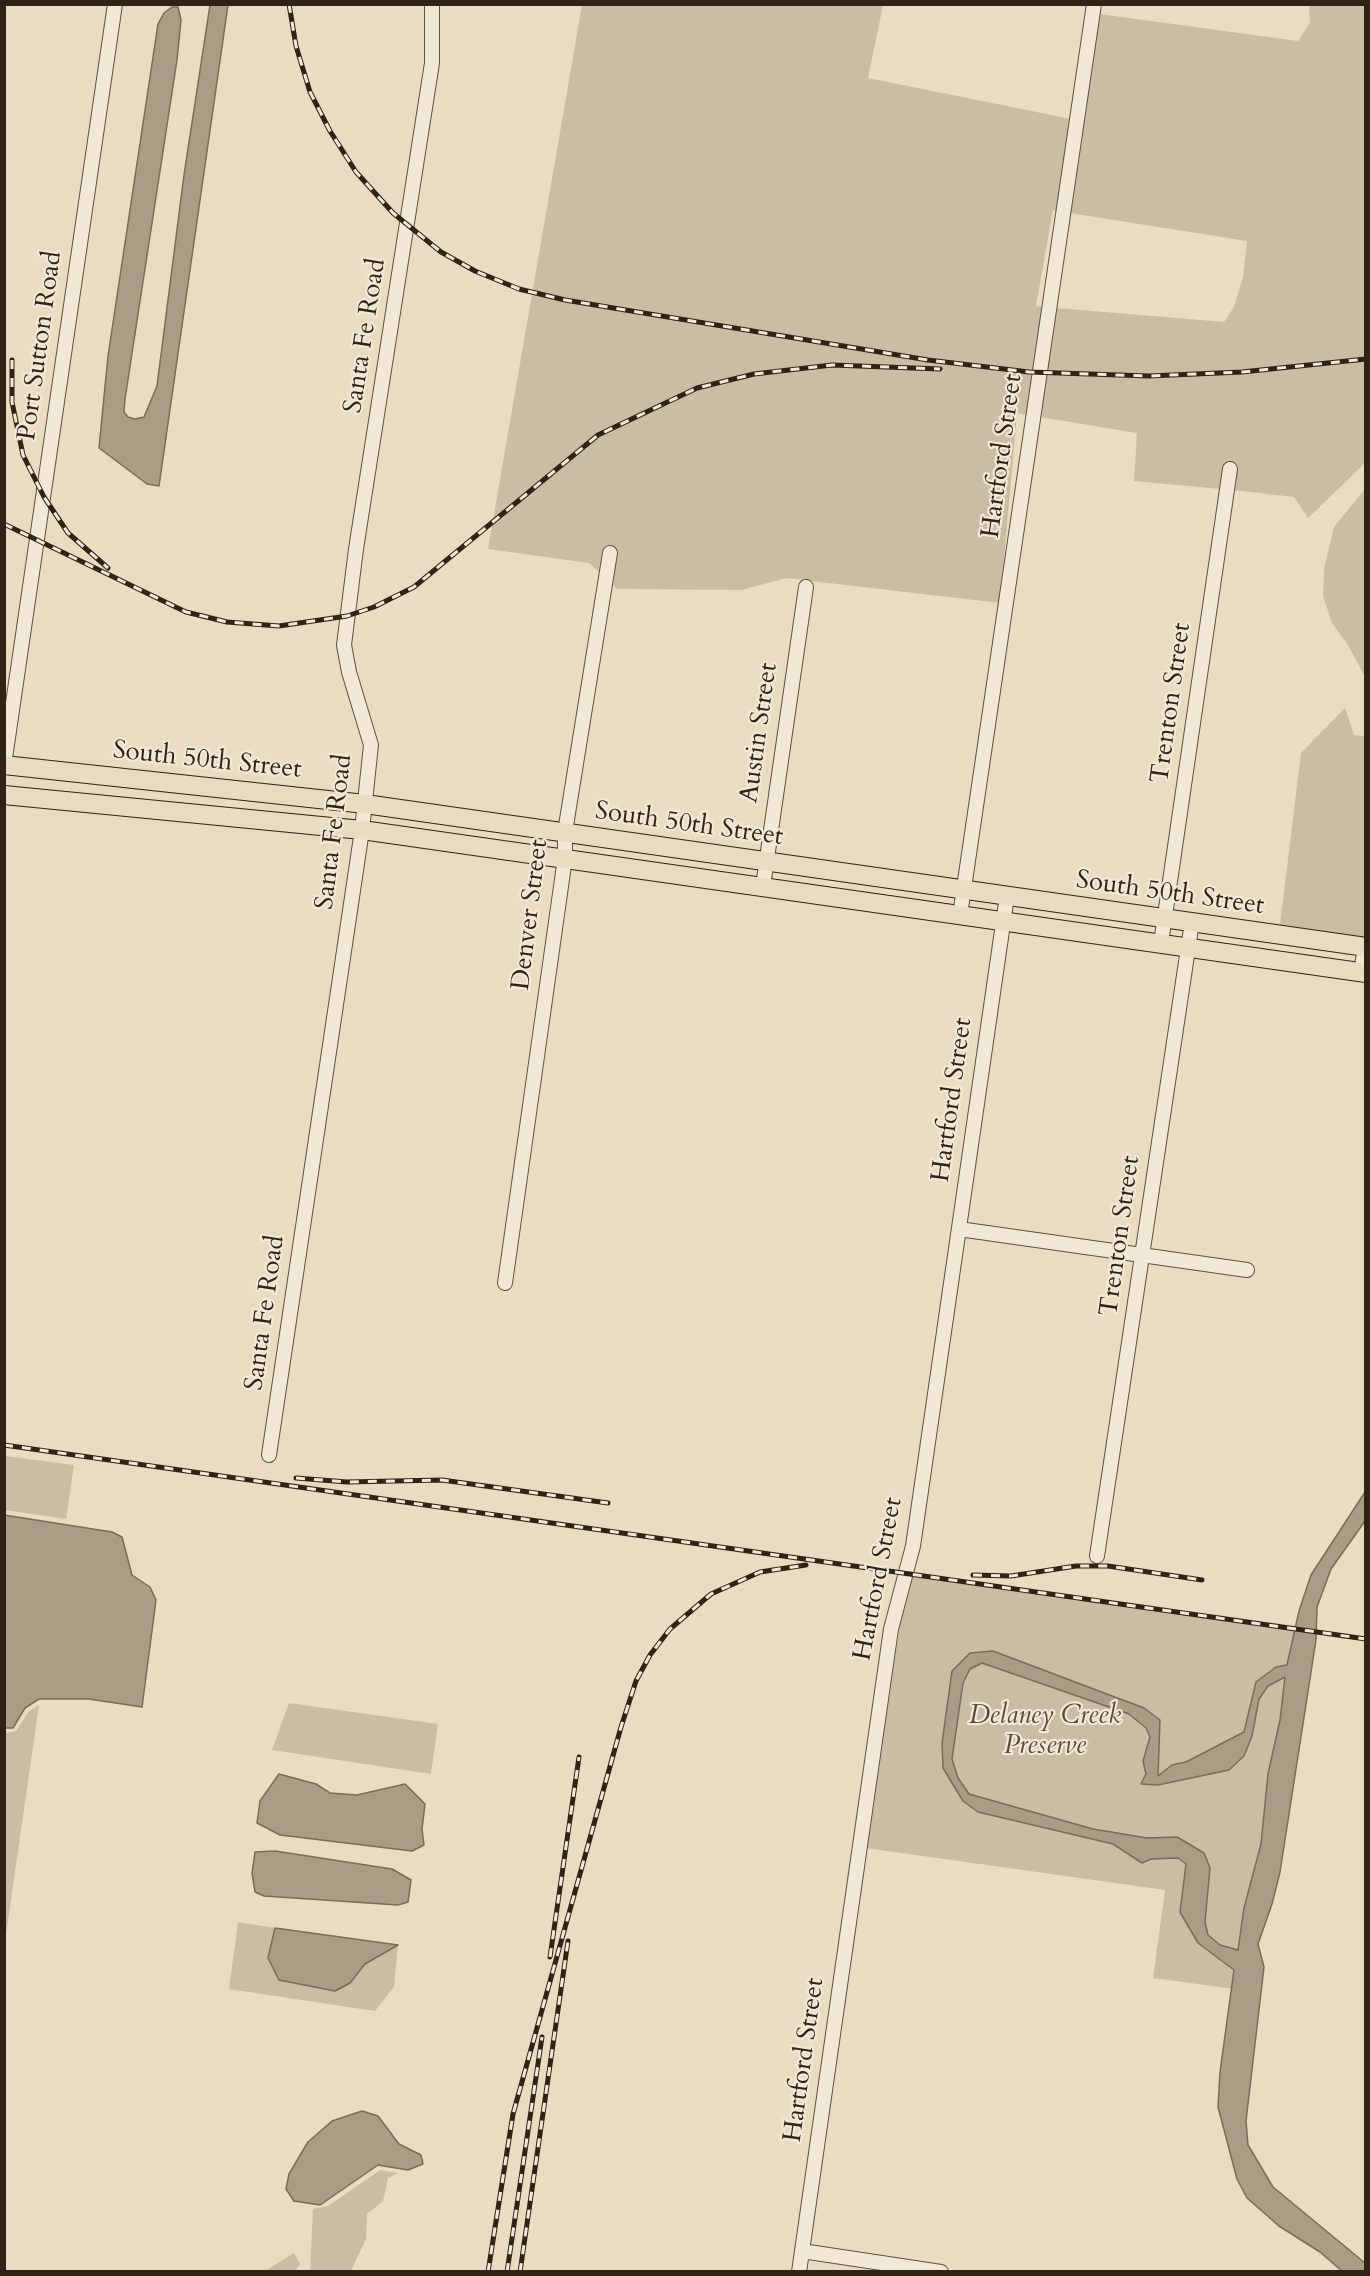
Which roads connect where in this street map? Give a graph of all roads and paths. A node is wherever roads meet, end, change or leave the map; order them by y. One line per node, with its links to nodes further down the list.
1 (115, 4): 7 (street, Port Sutton Road)
2 (432, 4): 9 (street, Santa Fe Road)
3 (1094, 4): 15 (street, Hartford Street)
4 (1230, 469): 18 (street, Trenton Street)
5 (609, 553): 11 (street, Denver Street)
6 (806, 587): 13 (street, Austin Street)
7 (4, 765): 9 (main road, South 50th Street)
8 (4, 795): 10 (main road, South 50th Street)
9 (365, 804): 10 (street, Santa Fe Road); 11 (main road, South 50th Street)
10 (362, 830): 12 (main road, South 50th Street); 29 (street, Santa Fe Road)
11 (565, 832): 12 (street, Denver Street); 13 (main road, South 50th Street)
12 (565, 858): 14 (main road, South 50th Street); 28 (street, Denver Street)
13 (766, 861): 14 (street, Austin Street); 15 (main road, South 50th Street)
14 (763, 886): 17 (main road, South 50th Street)
15 (964, 890): 16 (main road, South 50th Street); 17 (street, Hartford Street)
16 (1007, 896): 18 (main road, South 50th Street); 19 (street, Hartford Street)
17 (960, 915): 19 (main road, South 50th Street)
18 (1165, 919): 20 (main road, South 50th Street); 21 (street, Trenton Street)
19 (1002, 921): 21 (main road, South 50th Street); 25 (street, Hartford Street)
20 (1191, 922): 22 (street, Trenton Street); 23 (main road, South 50th Street)
21 (1161, 943): 22 (main road, South 50th Street)
22 (1187, 947): 24 (main road, South 50th Street); 26 (street, Trenton Street)
23 (1365, 947): 24 (street)
24 (1363, 972)
25 (959, 1229): 26 (street); 31 (street, Hartford Street)
26 (1143, 1254): 27 (street); 30 (street, Trenton Street)
27 (1246, 1270)
28 (505, 1283)
29 (268, 1455)
30 (1097, 1556)
31 (802, 2251): 32 (street, Hartford Street); 33 (street)
32 (799, 2271)
33 (941, 2271)

